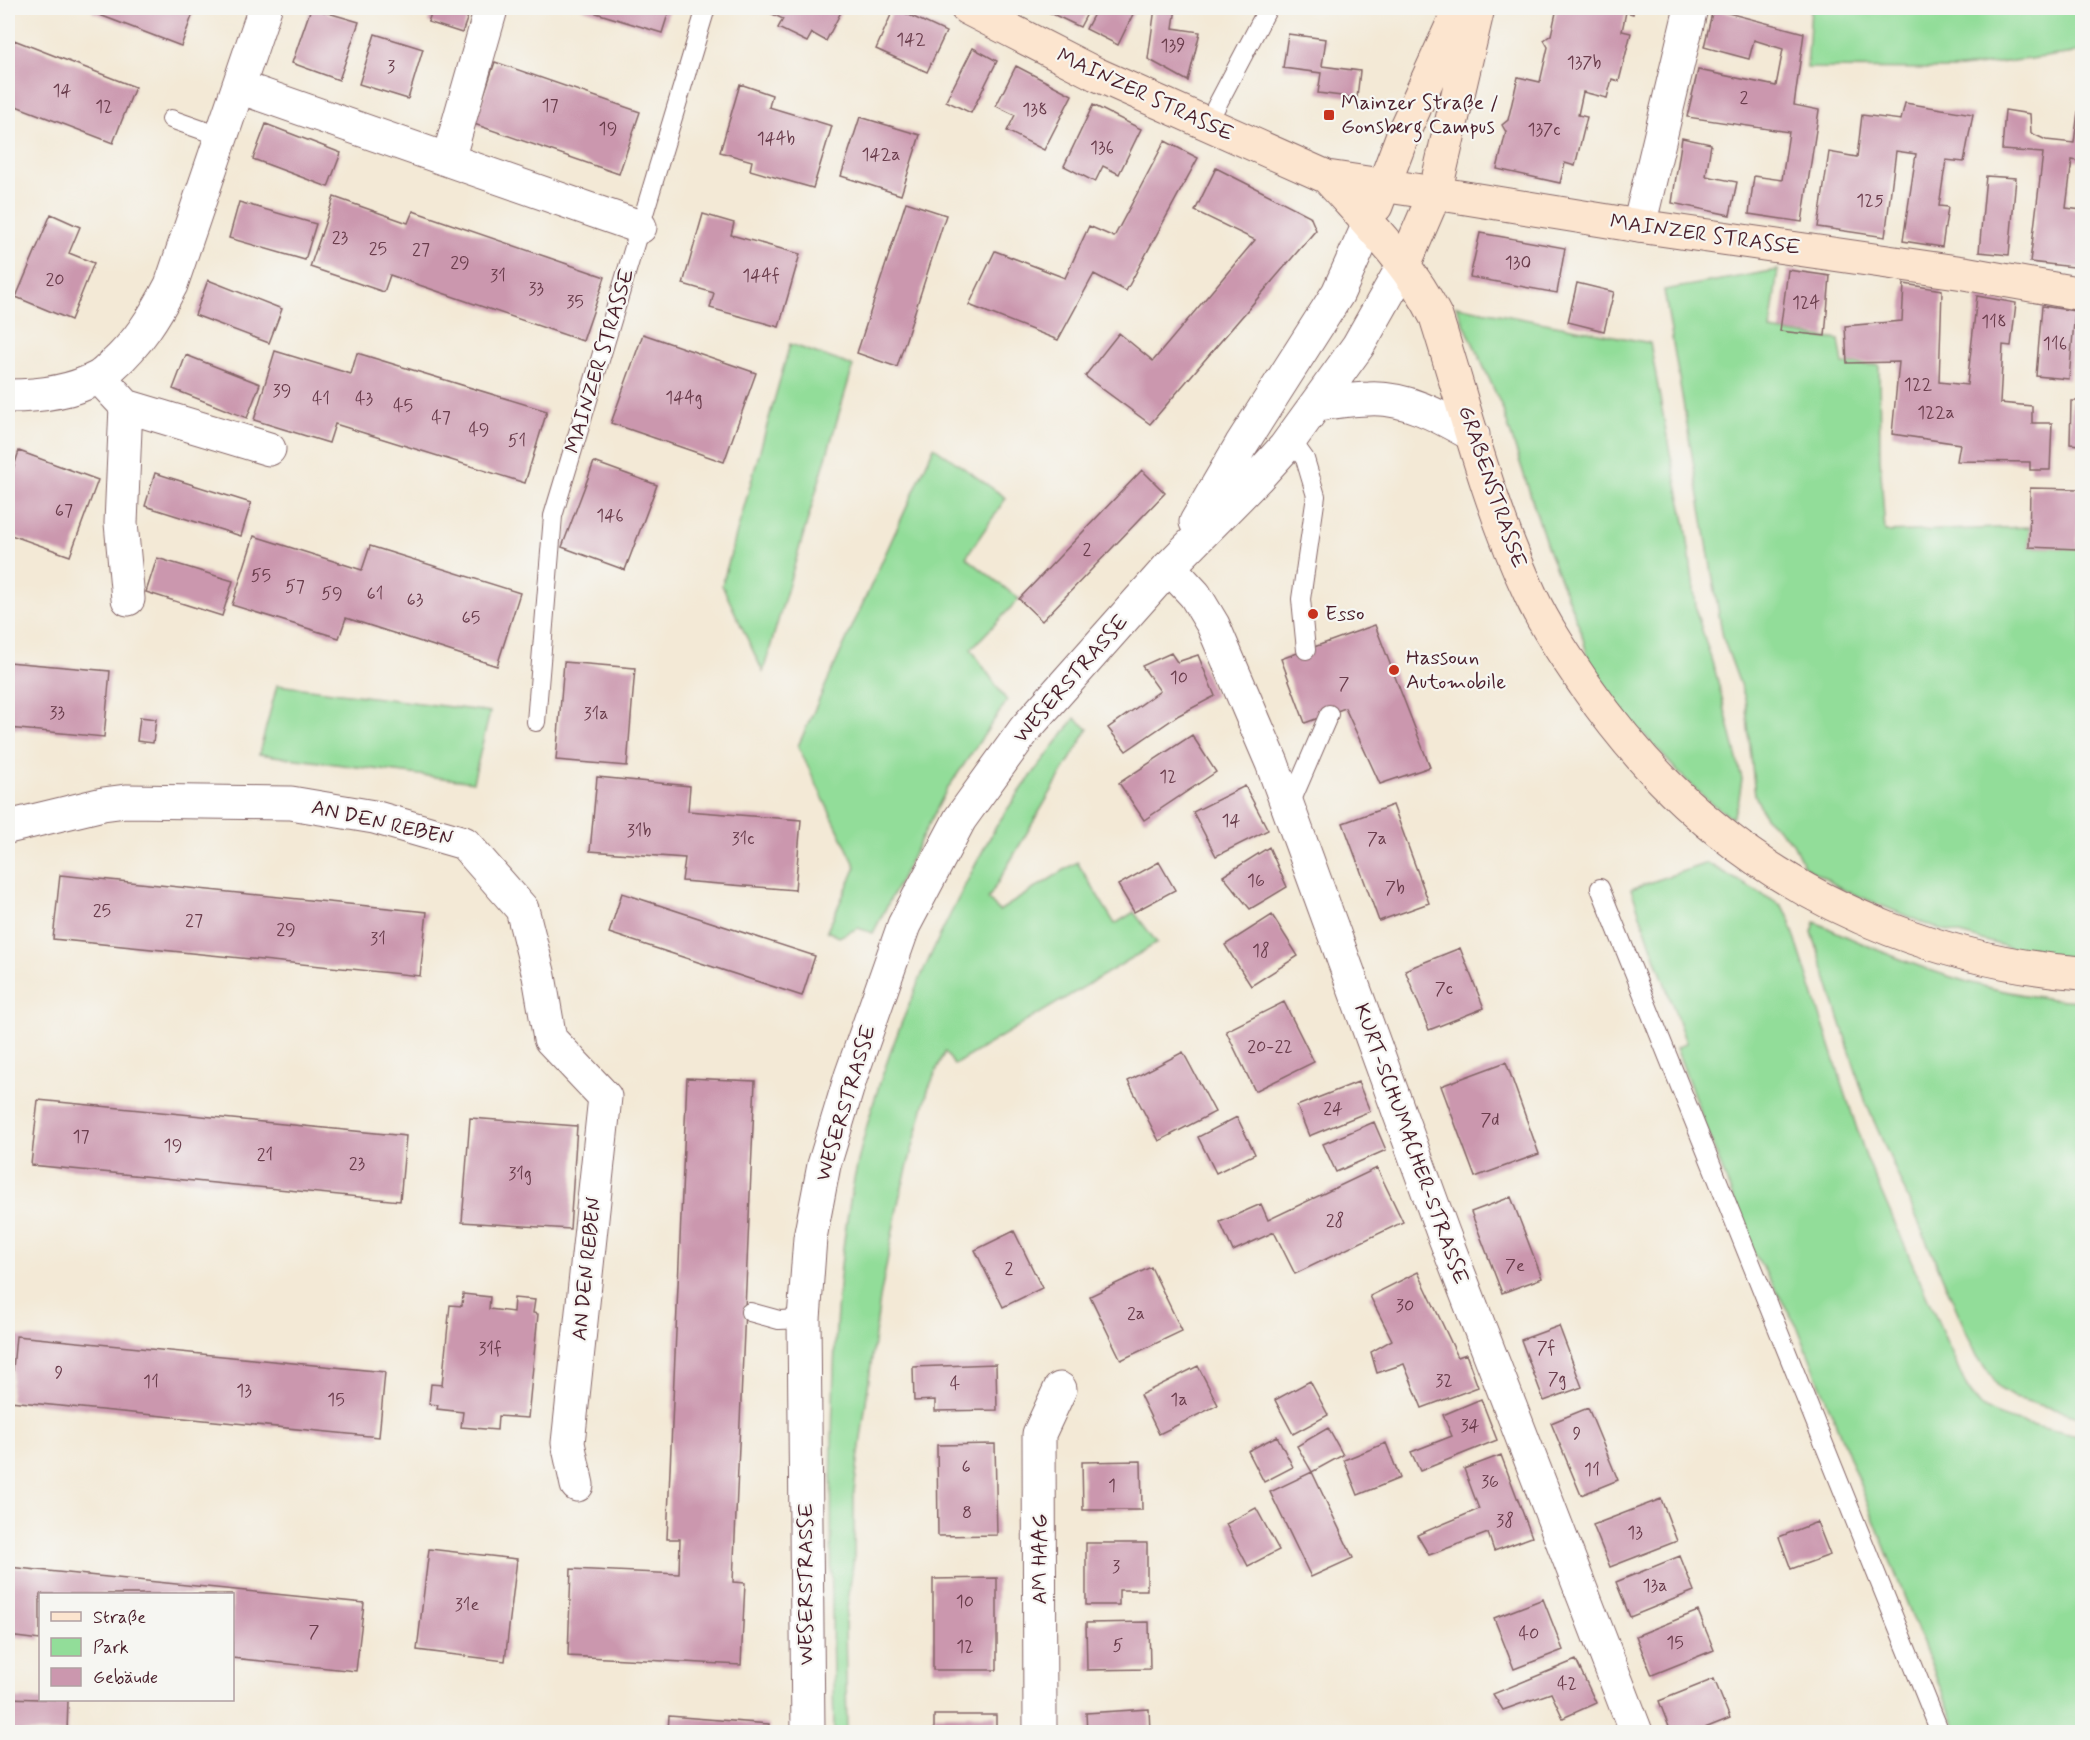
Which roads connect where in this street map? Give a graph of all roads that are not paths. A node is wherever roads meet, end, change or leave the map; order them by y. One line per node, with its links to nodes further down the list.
1 (265, 8): 9 (street)
2 (706, 8): 19 (lane, MAINZER STRASSE)
3 (967, 8): 11 (main road, MAINZER STRASSE)
4 (1268, 8): 11 (lane)
5 (1460, 8): 15 (main road)
6 (1478, 8): 16 (main road)
7 (1691, 8): 18 (street)
8 (491, 9): 13 (street)
9 (238, 87): 12 (street); 13 (street)
10 (171, 119): 12 (lane)
11 (1207, 124): 14 (main road, MAINZER STRASSE)
12 (222, 137): 22 (street)
13 (447, 160): 19 (street)
14 (1327, 177): 15 (main road, MAINZER STRASSE); 17 (main road, MAINZER STRASSE)
15 (1385, 186): 16 (main road, MAINZER STRASSE); 17 (main road)
16 (1434, 193): 18 (main road, MAINZER STRASSE); 20 (main road)
17 (1369, 224): 20 (main road, GRABENSTRASSE); 29 (street, WESERSTRASSE)
18 (1639, 226): 21 (main road, MAINZER STRASSE)
19 (640, 227): 33 (lane, MAINZER STRASSE)
20 (1404, 266): 24 (street, WESERSTRASSE); 26 (main road, GRABENSTRASSE)
21 (2082, 294)
22 (99, 378): 23 (street); 25 (street)
23 (8, 396)
24 (1318, 404): 26 (street); 27 (street, WESERSTRASSE)
25 (126, 406): 28 (street); 30 (street)
26 (1473, 435): 37 (main road, GRABENSTRASSE)
27 (1290, 438): 29 (street, WESERSTRASSE); 31 (lane)
28 (269, 449)
29 (1169, 567): 34 (street, KURT-SCHUMACHER-STRASSE); 39 (street, WESERSTRASSE)
30 (128, 599)
31 (1306, 650)
32 (1329, 714): 34 (lane)
33 (536, 722)
34 (1288, 808): 44 (street, KURT-SCHUMACHER-STRASSE)
35 (8, 826): 41 (street, AN DEN REBEN)
36 (1600, 888): 45 (lane)
37 (2082, 973)
38 (750, 1312): 39 (lane)
39 (804, 1319): 42 (street, WESERSTRASSE)
40 (1060, 1389): 43 (street, AM HAAG)
41 (577, 1485)
42 (808, 1732)
43 (1040, 1732)
44 (1636, 1732)
45 (1940, 1732)

